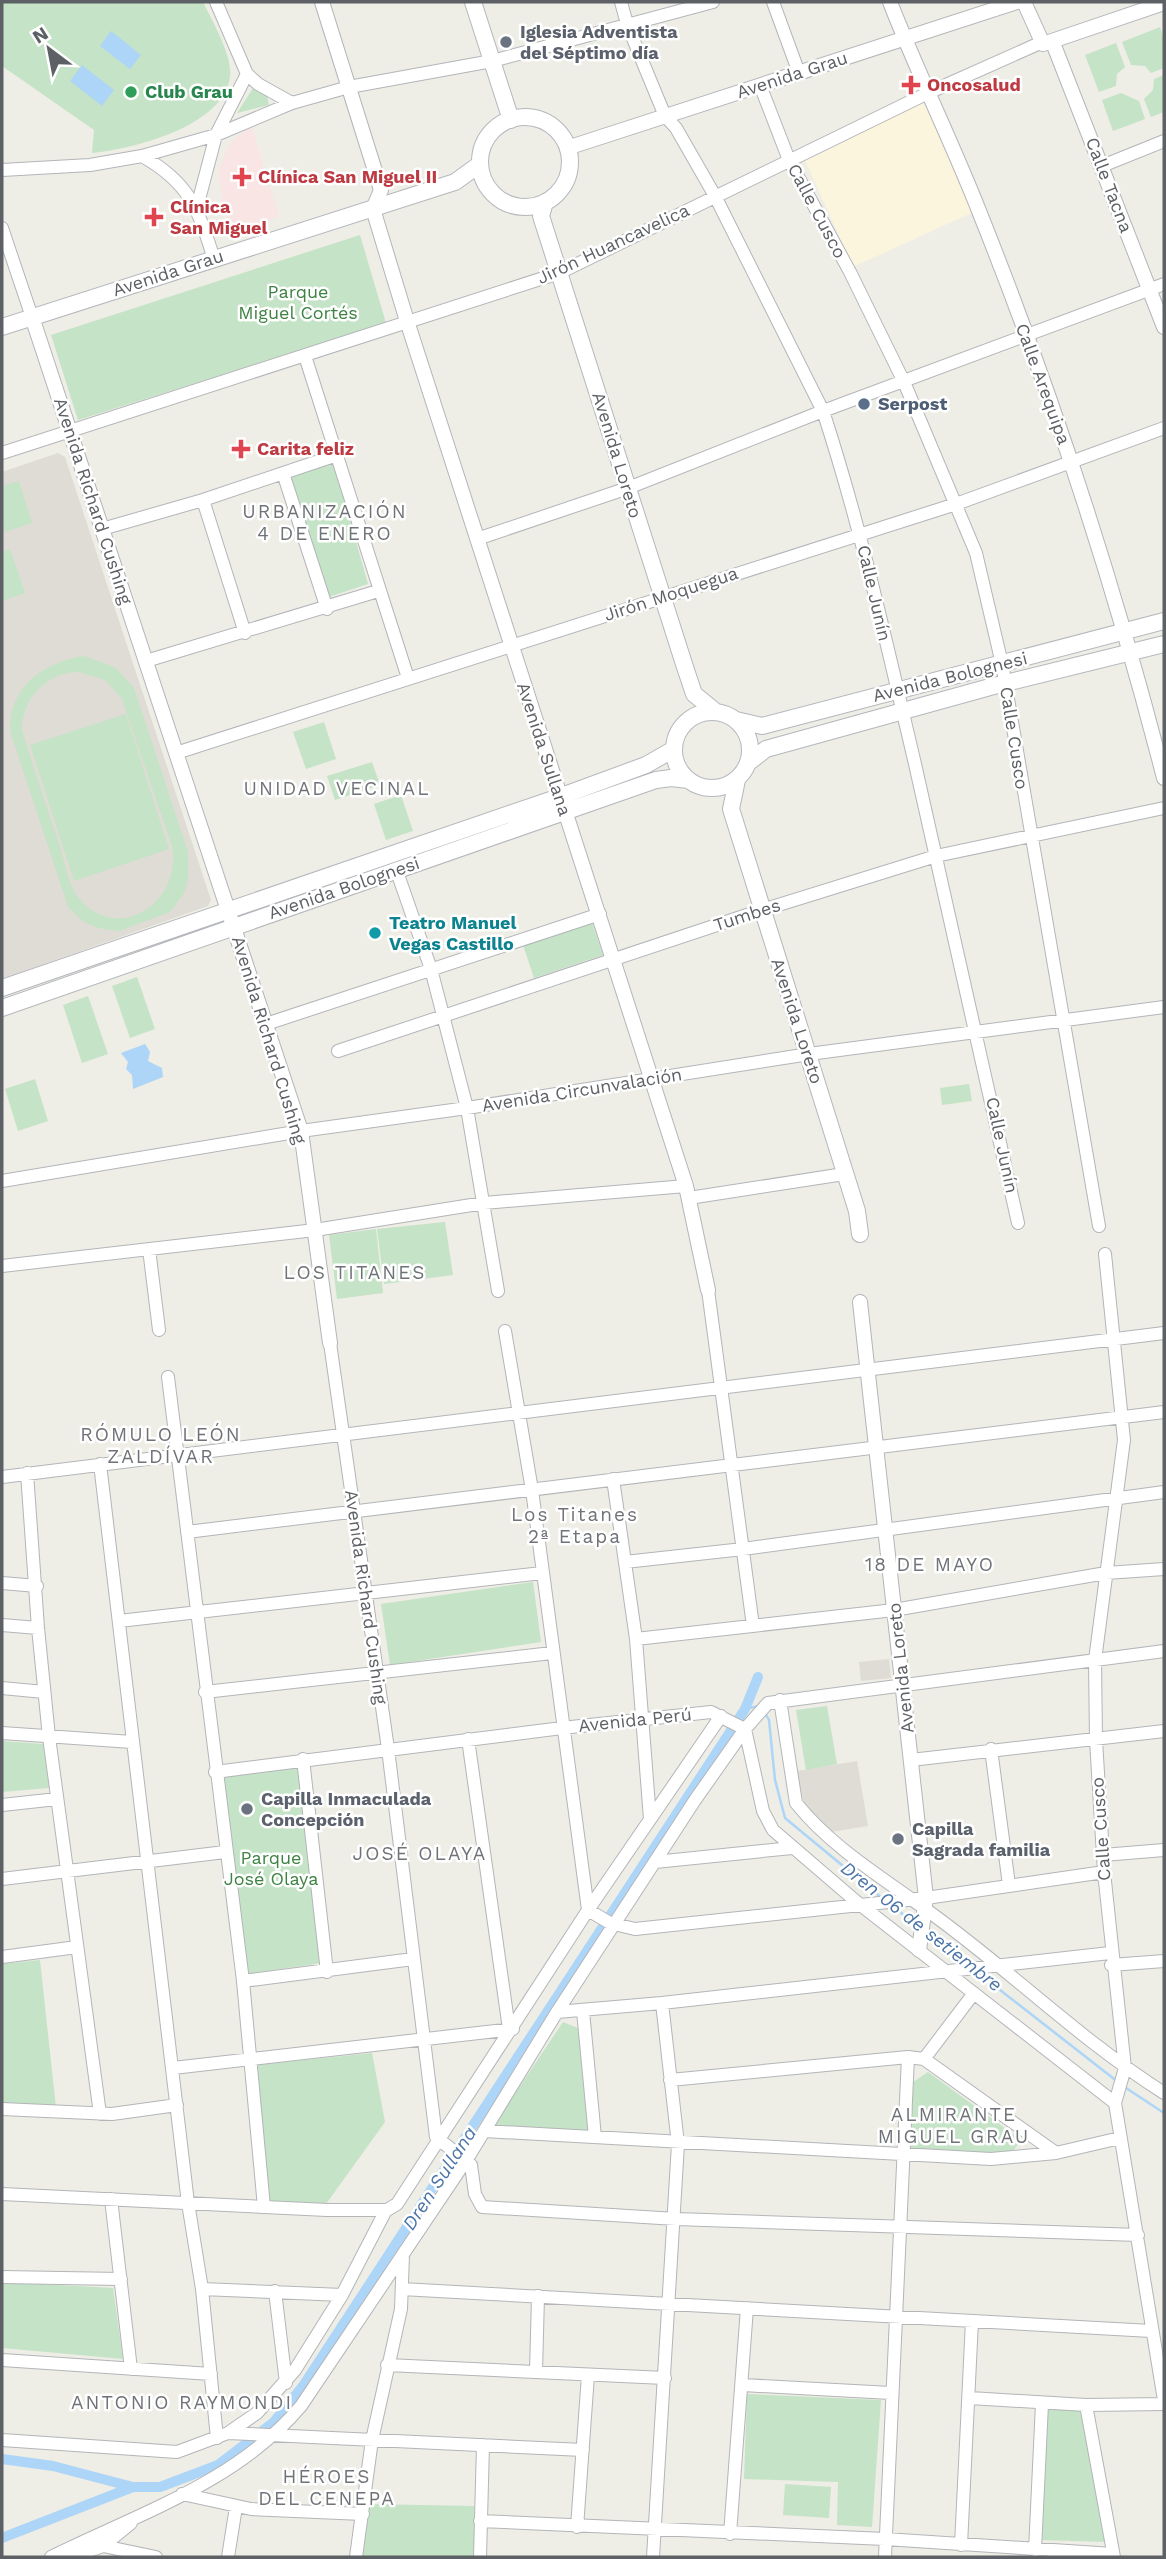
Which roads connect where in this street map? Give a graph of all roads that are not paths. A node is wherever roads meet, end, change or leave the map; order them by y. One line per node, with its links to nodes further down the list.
1 (216, 2): 16 (street)
2 (322, 2): 18 (street)
3 (473, 2): 14 (main road)
4 (621, 2): 11 (street, Calle Junín)
5 (713, 2): 11 (street)
6 (773, 2): 15 (street)
7 (890, 2): 12 (street, Calle Arequipa)
8 (1017, 2): 12 (street, Avenida Grau)
9 (1024, 2): 13 (street, Calle Tacna)
10 (1164, 3): 13 (street, Jirón Huancavelica)
11 (627, 24): 14 (street); 21 (street, Calle Junín)
12 (904, 38): 15 (street, Avenida Grau); 19 (street, Calle Arequipa)
13 (1047, 43): 19 (street, Jirón Huancavelica); 29 (street, Calle Tacna)
14 (492, 61): 18 (street); 22 (main road)
15 (799, 73): 17 (street, Avenida Grau)
16 (247, 74): 20 (street); 23 (street)
17 (760, 85): 21 (street, Avenida Grau); 27 (street, Calle Cusco)
18 (349, 87): 20 (street); 36 (street)
19 (928, 93): 27 (street, Jirón Huancavelica); 46 (street, Calle Arequipa)
20 (292, 103): 23 (street)
21 (665, 116): 25 (street, Avenida Grau); 33 (street, Calle Junín)
22 (511, 120): 25 (main road); 28 (main road)
23 (216, 135): 26 (street); 34 (street)
24 (1164, 141): 29 (street)
25 (567, 148): 35 (main road)
26 (142, 156): 30 (street); 34 (street)
27 (789, 160): 33 (street, Jirón Huancavelica); 48 (street, Calle Cusco)
28 (480, 164): 31 (main road, Avenida Grau); 32 (main road)
29 (1102, 166): 41 (street, Calle Tacna)
30 (2, 170)
31 (455, 182): 32 (main road, Avenida Grau); 36 (main road, Avenida Grau)
32 (485, 184): 35 (main road)
33 (715, 196): 39 (street, Jirón Huancavelica); 49 (street, Calle Junín)
34 (197, 207): 38 (street)
35 (538, 208): 39 (main road, Avenida Loreto)
36 (373, 209): 38 (main road, Avenida Grau); 43 (street, Avenida Sullana)
37 (2, 230): 42 (street, Avenida Richard Cushing)
38 (214, 258): 42 (main road, Avenida Grau)
39 (559, 272): 43 (street, Jirón Huancavelica); 56 (main road, Avenida Loreto)
40 (1164, 284): 41 (street)
41 (1150, 289): 45 (street, Calle Tacna); 46 (street)
42 (32, 317): 44 (main road, Avenida Grau); 51 (street, Avenida Richard Cushing)
43 (407, 321): 47 (street, Jirón Huancavelica); 61 (street, Avenida Sullana)
44 (2, 327)
45 (1164, 327)
46 (1026, 336): 48 (street); 54 (street, Calle Arequipa)
47 (305, 356): 51 (street, Jirón Huancavelica); 53 (street)
48 (904, 382): 49 (street); 58 (street, Calle Cusco)
49 (822, 411): 56 (street); 60 (street, Calle Junín)
50 (1164, 428): 54 (street, Jirón Moquegua)
51 (70, 431): 52 (street, Jirón Huancavelica); 59 (street, Avenida Richard Cushing)
52 (2, 453)
53 (337, 455): 55 (street); 62 (street)
54 (1071, 460): 58 (street, Jirón Moquegua); 66 (street, Calle Arequipa)
55 (283, 473): 57 (street); 64 (street)
56 (628, 488): 61 (street); 63 (main road, Avenida Loreto)
57 (203, 500): 59 (street); 67 (street)
58 (956, 504): 60 (street, Jirón Moquegua); 72 (street, Calle Cusco)
59 (102, 528): 71 (street, Avenida Richard Cushing)
60 (861, 535): 63 (street, Jirón Moquegua); 75 (street, Calle Junín)
61 (477, 539): 69 (street, Avenida Sullana)
62 (378, 592): 64 (street); 73 (street)
63 (661, 597): 69 (street, Jirón Moquegua); 76 (main road, Avenida Loreto)
64 (327, 609): 67 (street)
65 (1164, 621): 66 (main road, Avenida Bolognesi)
66 (1125, 631): 70 (street, Calle Arequipa); 72 (main road, Avenida Bolognesi)
67 (245, 633): 71 (street)
68 (1164, 644): 70 (main road, Avenida Bolognesi)
69 (512, 645): 73 (street, Jirón Moquegua); 88 (street, Avenida Sullana)
70 (1132, 652): 74 (main road, Avenida Bolognesi); 84 (street, Calle Arequipa)
71 (146, 661): 82 (street, Avenida Richard Cushing)
72 (1002, 664): 74 (street, Calle Cusco); 75 (main road, Avenida Bolognesi)
73 (408, 678): 82 (street, Jirón Moquegua)
74 (1005, 684): 78 (main road, Avenida Bolognesi); 91 (street, Calle Cusco)
75 (898, 691): 78 (street, Calle Junín); 79 (main road, Avenida Bolognesi)
76 (694, 694): 77 (main road); 80 (main road)
77 (716, 712): 79 (main road); 80 (main road)
78 (902, 712): 83 (main road, Avenida Bolognesi); 92 (street, Calle Junín)
79 (736, 720): 83 (main road)
80 (688, 721): 81 (main road)
81 (674, 749): 85 (main road); 88 (main road, Avenida Bolognesi)
82 (176, 753): 94 (street, Avenida Richard Cushing)
83 (748, 763): 86 (main road)
84 (1164, 778)
85 (689, 780): 87 (main road); 88 (main road, Avenida Bolognesi)
86 (737, 780): 87 (main road); 90 (main road, Avenida Loreto)
87 (704, 788): 90 (main road)
88 (562, 804): 93 (main road, Avenida Bolognesi); 94 (main road, Avenida Bolognesi); 96 (street, Avenida Sullana)
89 (1164, 808): 91 (street, Tumbes)
90 (731, 809): 95 (main road, Avenida Loreto)
91 (1030, 839): 92 (street, Tumbes); 104 (street, Calle Cusco)
92 (936, 856): 95 (street, Tumbes); 106 (street, Calle Junín)
93 (396, 869): 97 (main road, Avenida Bolognesi); 99 (street)
94 (228, 909): 97 (street, Avenida Richard Cushing); 100 (main road, Avenida Bolognesi)
95 (762, 910): 98 (street, Tumbes); 108 (main road, Avenida Loreto)
96 (600, 914): 98 (street, Avenida Sullana); 99 (street)
97 (233, 926): 102 (main road, Avenida Bolognesi); 105 (street, Avenida Richard Cushing)
98 (614, 959): 103 (street, Tumbes); 109 (street, Avenida Sullana)
99 (431, 969): 103 (street); 105 (street)
100 (2, 988)
101 (1164, 1007): 104 (street, Avenida Circunvalación)
102 (2, 1008)
103 (444, 1015): 107 (street, Tumbes); 110 (street)
104 (1062, 1020): 106 (street, Avenida Circunvalación); 117 (street, Calle Cusco)
105 (266, 1024): 111 (street, Avenida Richard Cushing)
106 (977, 1031): 108 (street, Avenida Circunvalación); 116 (street, Calle Junín)
107 (338, 1051)
108 (809, 1054): 109 (street, Avenida Circunvalación); 112 (main road, Avenida Loreto)
109 (651, 1078): 110 (street, Avenida Circunvalación); 114 (street, Avenida Sullana)
110 (467, 1108): 111 (street, Avenida Circunvalación); 115 (street)
111 (301, 1131): 113 (street, Avenida Circunvalación); 118 (street, Avenida Richard Cushing)
112 (845, 1174): 114 (street); 119 (main road, Avenida Loreto)
113 (2, 1181)
114 (687, 1192): 115 (street); 123 (street, Avenida Sullana)
115 (484, 1203): 118 (street); 124 (street)
116 (1018, 1223)
117 (1099, 1226)
118 (315, 1230): 120 (street); 130 (street, Avenida Richard Cushing)
119 (860, 1234)
120 (149, 1249): 122 (street); 126 (street)
121 (1105, 1254): 129 (street, Calle Cusco)
122 (2, 1266)
123 (708, 1290): 133 (street)
124 (498, 1291)
125 (860, 1302): 131 (street, Avenida Loreto)
126 (159, 1330)
127 (505, 1331): 134 (street)
128 (1164, 1333): 129 (street)
129 (1115, 1336): 131 (street); 136 (street, Calle Cusco)
130 (330, 1343): 137 (street, Avenida Richard Cushing)
131 (867, 1370): 133 (street); 138 (street, Avenida Loreto)
132 (168, 1377): 139 (street)
133 (721, 1387): 134 (street); 141 (street)
134 (519, 1412): 137 (street); 145 (street)
135 (1164, 1412): 136 (street)
136 (1122, 1418): 138 (street); 147 (street, Calle Cusco)
137 (341, 1434): 139 (street); 148 (street, Avenida Richard Cushing)
138 (876, 1448): 141 (street); 149 (street, Avenida Loreto)
139 (177, 1455): 140 (street); 150 (street)
140 (100, 1464): 142 (street); 161 (street)
141 (731, 1464): 144 (street); 151 (street)
142 (27, 1473): 143 (street); 157 (street)
143 (2, 1477)
144 (613, 1479): 145 (street); 152 (street)
145 (532, 1490): 148 (street); 154 (street)
146 (1164, 1492): 147 (street)
147 (1117, 1497): 149 (street); 155 (street, Calle Cusco)
148 (353, 1511): 150 (street); 158 (street, Avenida Richard Cushing)
149 (885, 1530): 151 (street); 159 (street, Avenida Loreto)
150 (187, 1532): 160 (street)
151 (743, 1549): 152 (street); 163 (street)
152 (625, 1562): 165 (street)
153 (1164, 1569): 155 (street)
154 (542, 1573): 158 (street); 167 (street)
155 (1106, 1573): 159 (street); 168 (street, Calle Cusco)
156 (2, 1583): 157 (street)
157 (37, 1586): 164 (street)
158 (365, 1594): 160 (street); 169 (street, Avenida Richard Cushing)
159 (894, 1610): 163 (street); 170 (street, Avenida Loreto)
160 (196, 1614): 161 (street); 173 (street)
161 (119, 1621): 184 (street)
162 (2, 1625): 164 (street)
163 (753, 1626): 165 (street)
164 (38, 1628): 172 (street)
165 (636, 1639): 176 (street)
166 (1164, 1651): 168 (street)
167 (552, 1653): 169 (street); 177 (street)
168 (1095, 1660): 170 (street); 183 (street, Calle Cusco)
169 (377, 1672): 173 (street); 185 (street, Avenida Richard Cushing)
170 (902, 1684): 174 (street); 188 (street, Avenida Loreto)
171 (2, 1688): 172 (street)
172 (44, 1692): 181 (street)
173 (205, 1692): 189 (street)
174 (780, 1700): 178 (street); 203 (street)
175 (724, 1718): 176 (street, Avenida Perú); 178 (street); 192 (street)
176 (640, 1720): 177 (street, Avenida Perú); 192 (street)
177 (562, 1727): 182 (street, Avenida Perú); 206 (street)
178 (743, 1728): 193 (street); 198 (street)
179 (1164, 1731): 183 (street)
180 (2, 1733): 181 (street)
181 (49, 1737): 184 (street); 190 (street)
182 (468, 1739): 185 (street, Avenida Perú); 222 (street)
183 (1096, 1740): 186 (street); 196 (street, Calle Cusco)
184 (132, 1742): 197 (street)
185 (388, 1749): 187 (street, Avenida Perú); 211 (street, Avenida Richard Cushing)
186 (991, 1749): 188 (street); 202 (street)
187 (303, 1759): 189 (street, Avenida Perú); 215 (street)
188 (911, 1759): 205 (street, Avenida Loreto)
189 (215, 1772): 195 (street)
190 (57, 1799): 191 (street); 199 (street)
191 (2, 1805)
192 (650, 1819): 206 (street)
193 (792, 1848): 198 (street); 204 (street)
194 (1164, 1850): 196 (street)
195 (225, 1852): 197 (street); 217 (street)
196 (1103, 1855): 200 (street, Calle Cusco)
197 (147, 1860): 199 (street); 227 (street)
198 (655, 1862): 207 (street)
199 (66, 1870): 201 (street); 208 (street)
200 (1104, 1872): 202 (street); 212 (street, Calle Cusco)
201 (2, 1879)
202 (1009, 1885): 205 (street)
203 (910, 1899): 204 (street); 205 (street)
204 (858, 1903): 207 (street); 209 (street)
205 (927, 1904): 209 (street, Avenida Loreto); 214 (street)
206 (591, 1912): 207 (street); 222 (street)
207 (612, 1924): 221 (street)
208 (77, 1947): 210 (street); 234 (street)
209 (919, 1950): 216 (street)
210 (2, 1957)
211 (413, 1959): 215 (street); 223 (street, Avenida Richard Cushing)
212 (1110, 1959): 213 (street); 214 (street); 228 (street, Calle Cusco)
213 (1164, 1961)
214 (999, 1967): 216 (street); 228 (street)
215 (327, 1972): 217 (street)
216 (947, 1972): 218 (street); 219 (street)
217 (243, 1981): 225 (street)
218 (974, 1993): 226 (street); 231 (street)
219 (662, 2003): 220 (street); 229 (street)
220 (583, 2011): 221 (street); 236 (street)
221 (557, 2012): 235 (street)
222 (511, 2029): 223 (street); 238 (street)
223 (423, 2040): 225 (street); 238 (street, Avenida Richard Cushing)
224 (908, 2057): 226 (street); 229 (street); 240 (street)
225 (250, 2058): 227 (street); 246 (street)
226 (924, 2059): 241 (street)
227 (173, 2068): 232 (street)
228 (1125, 2068): 230 (street); 231 (street, Calle Cusco)
229 (670, 2080): 239 (street)
230 (1164, 2093)
231 (1115, 2103): 237 (street, Calle Cusco)
232 (177, 2105): 234 (street); 245 (street)
233 (2, 2109): 234 (street)
234 (100, 2114)
235 (484, 2131): 236 (street); 242 (street)
236 (595, 2137): 239 (street)
237 (1120, 2138): 241 (street); 250 (street, Calle Cusco)
238 (442, 2141): 242 (street); 247 (street)
239 (678, 2144): 240 (street); 248 (street)
240 (904, 2152): 241 (street); 249 (street)
241 (1056, 2153)
242 (465, 2157): 248 (street); 251 (street)
243 (2, 2194): 244 (street)
244 (111, 2199): 245 (street); 253 (street)
245 (188, 2203): 246 (street); 254 (street)
246 (264, 2207): 247 (street)
247 (386, 2210): 257 (street)
248 (676, 2219): 249 (street); 259 (street)
249 (899, 2227): 250 (street); 261 (street)
250 (1138, 2235): 263 (street, Calle Cusco)
251 (404, 2252): 255 (street); 279 (street)
252 (2, 2277): 253 (street)
253 (121, 2279): 266 (street)
254 (201, 2289): 256 (street); 268 (street)
255 (402, 2289): 258 (street); 265 (street)
256 (275, 2291): 257 (street); 271 (street)
257 (342, 2295): 271 (street)
258 (538, 2296): 259 (street); 267 (street)
259 (670, 2304): 260 (street); 270 (street)
260 (747, 2308): 261 (street); 272 (street)
261 (894, 2316): 262 (street); 273 (street)
262 (972, 2321): 263 (street); 274 (street)
263 (1151, 2331): 275 (street, Calle Cusco)
264 (2, 2360): 266 (street)
265 (387, 2365): 267 (street); 281 (street)
266 (131, 2369): 268 (street)
267 (536, 2372): 269 (street)
268 (211, 2374): 278 (street)
269 (588, 2375): 270 (street); 283 (street)
270 (665, 2378): 290 (street)
271 (286, 2383): 278 (street)
272 (743, 2385): 273 (street); 291 (street)
273 (891, 2393): 292 (street)
274 (970, 2398): 276 (street); 293 (street)
275 (1164, 2402): 277 (street)
276 (1042, 2404): 277 (street); 295 (street)
277 (1086, 2405): 296 (street)
278 (228, 2435): 279 (street); 280 (street)
279 (270, 2436): 281 (street); 284 (street)
280 (2, 2440)
281 (372, 2440): 282 (street); 286 (street)
282 (483, 2445): 283 (street); 288 (street)
283 (583, 2450): 289 (street)
284 (182, 2494): 285 (street); 287 (street)
285 (236, 2507): 286 (street); 300 (street)
286 (363, 2514): 301 (street)
287 (136, 2518): 294 (street); 297 (street)
288 (480, 2521): 289 (street); 302 (street)
289 (577, 2526): 290 (street)
290 (655, 2531): 291 (street); 303 (street)
291 (730, 2534): 292 (street)
292 (885, 2539): 293 (street); 304 (street)
293 (961, 2545): 295 (street)
294 (103, 2546): 298 (street); 299 (street)
295 (1035, 2550): 296 (street)
296 (1114, 2556)
297 (51, 2557)
298 (72, 2557)
299 (156, 2557)
300 (228, 2557)
301 (356, 2557)
302 (480, 2557)
303 (653, 2557)
304 (884, 2557)

